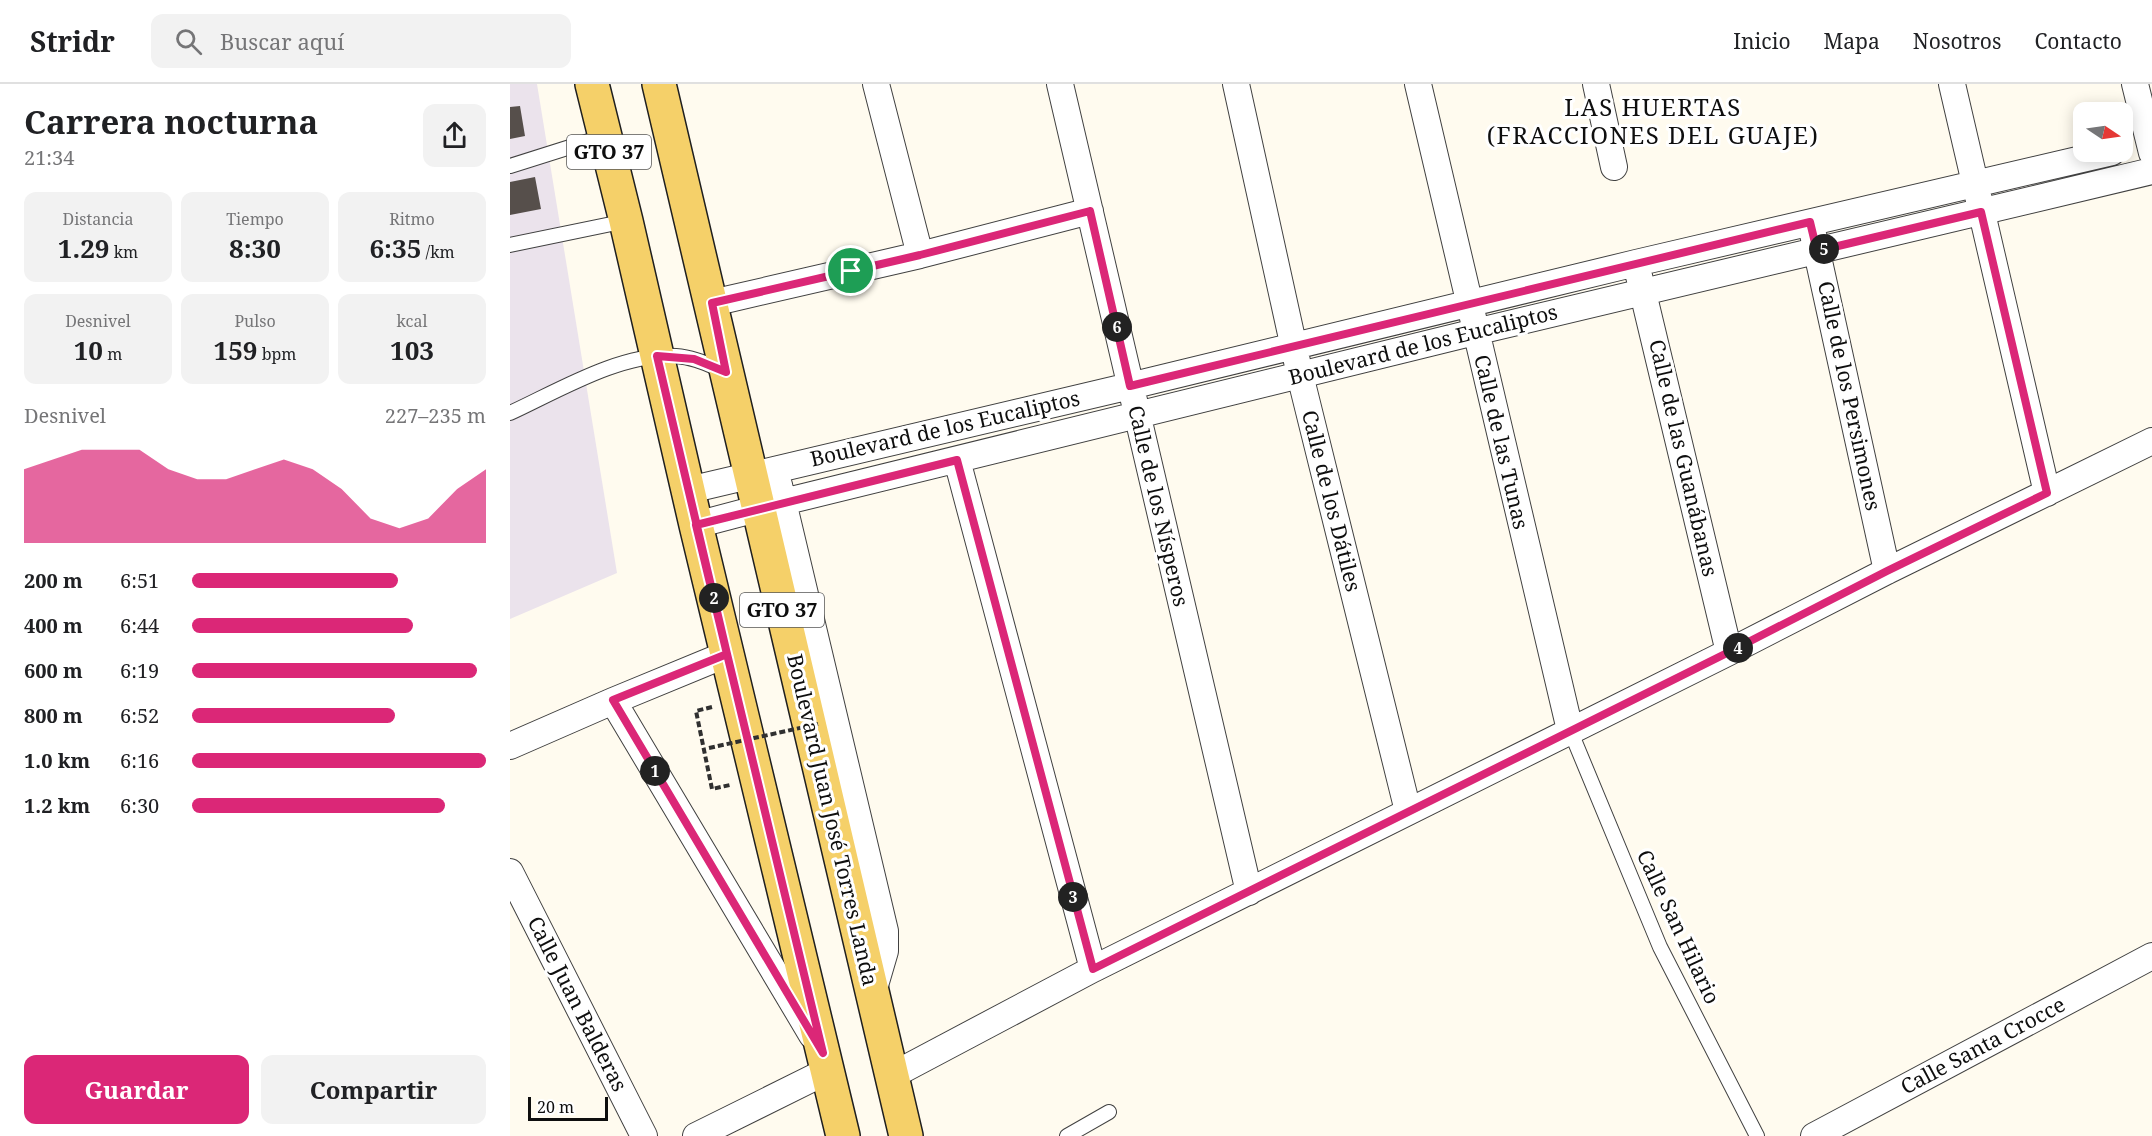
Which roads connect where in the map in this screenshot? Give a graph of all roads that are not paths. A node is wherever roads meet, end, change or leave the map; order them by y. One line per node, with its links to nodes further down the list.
1 (592, 84): 10 (main road, GTO 37)
2 (659, 84): 27 (main road, Boulevard Juan José Torres Landa / GTO 37)
3 (876, 84): 24 (street)
4 (1060, 84): 18 (street, Calle de los Nísperos)
5 (1236, 84): 30 (street, Calle de los Dátiles)
6 (1418, 84): 28 (street, Calle de las Tunas)
7 (1596, 84): 15 (street)
8 (1952, 84): 17 (street)
9 (2135, 84): 11 (street)
10 (605, 136): 14 (lane); 20 (main road, GTO 37)
11 (2151, 146): 12 (street)
12 (2133, 148)
13 (2073, 161): 17 (street, Boulevard de los Eucaliptos)
14 (510, 166)
15 (1614, 167)
16 (2152, 171): 19 (street, Boulevard de los Eucaliptos)
17 (1974, 183): 19 (street); 21 (street, Boulevard de los Eucaliptos)
18 (1090, 211): 24 (street); 34 (street, Calle de los Nísperos)
19 (1981, 212): 23 (street, Boulevard de los Eucaliptos); 41 (street)
20 (626, 221): 22 (lane); 31 (main road, GTO 37)
21 (1810, 222): 23 (street, Calle de los Persimones); 25 (street, Boulevard de los Eucaliptos)
22 (510, 243)
23 (1817, 251): 26 (street, Boulevard de los Eucaliptos); 44 (street, Calle de los Persimones)
24 (920, 255): 27 (street)
25 (1636, 263): 26 (street, Calle de las Guanábanas); 28 (street, Boulevard de los Eucaliptos)
26 (1643, 292): 29 (street, Boulevard de los Eucaliptos); 45 (street, Calle de las Guanábanas)
27 (712, 303): 32 (main road, Boulevard Juan José Torres Landa / GTO 37)
28 (1468, 303): 29 (street, Calle de las Tunas); 30 (street, Boulevard de los Eucaliptos)
29 (1475, 332): 33 (street, Boulevard de los Eucaliptos); 48 (street, Calle de las Tunas)
30 (1293, 346): 33 (street, Calle de los Dátiles); 34 (street, Boulevard de los Eucaliptos)
31 (657, 356): 32 (lane); 35 (lane); 40 (main road, GTO 37)
32 (726, 372): 39 (main road, Boulevard Juan José Torres Landa / GTO 37)
33 (1300, 375): 36 (street, Boulevard de los Eucaliptos); 50 (street, Calle de los Dátiles)
34 (1130, 386): 36 (street, Calle de los Nísperos); 39 (street, Boulevard de los Eucaliptos)
35 (510, 413)
36 (1137, 414): 38 (street, Boulevard de los Eucaliptos); 52 (street, Calle de los Nísperos)
37 (2152, 441): 41 (street)
38 (957, 460): 42 (street, Boulevard de los Eucaliptos); 54 (street)
39 (762, 472): 40 (street, Boulevard de los Eucaliptos); 42 (main road, Boulevard Juan José Torres Landa / GTO 37)
40 (689, 490): 43 (main road, GTO 37)
41 (2047, 493): 44 (street)
42 (770, 505): 43 (street, Boulevard de los Eucaliptos); 56 (main road, Boulevard Juan José Torres Landa / GTO 37)
43 (696, 525): 46 (main road, GTO 37)
44 (1887, 571): 45 (street)
45 (1729, 652): 48 (street)
46 (727, 654): 47 (street); 55 (main road, GTO 37)
47 (613, 700): 49 (street); 55 (street)
48 (1570, 730): 50 (street); 63 (lane, Calle San Hilario)
49 (510, 746)
50 (1408, 812): 52 (street)
51 (510, 872): 58 (street, Calle Juan Balderas)
52 (1249, 892): 54 (street)
53 (2152, 956): 64 (street, Calle Santa Crocce)
54 (1093, 969): 56 (street)
55 (825, 1062): 59 (street); 60 (main road, GTO 37)
56 (893, 1075): 61 (main road, Boulevard Juan José Torres Landa / GTO 37)
57 (1109, 1112): 62 (lane)
58 (644, 1136)
59 (696, 1136)
60 (843, 1136)
61 (906, 1136)
62 (1066, 1136)
63 (1757, 1136)
64 (1814, 1136)

